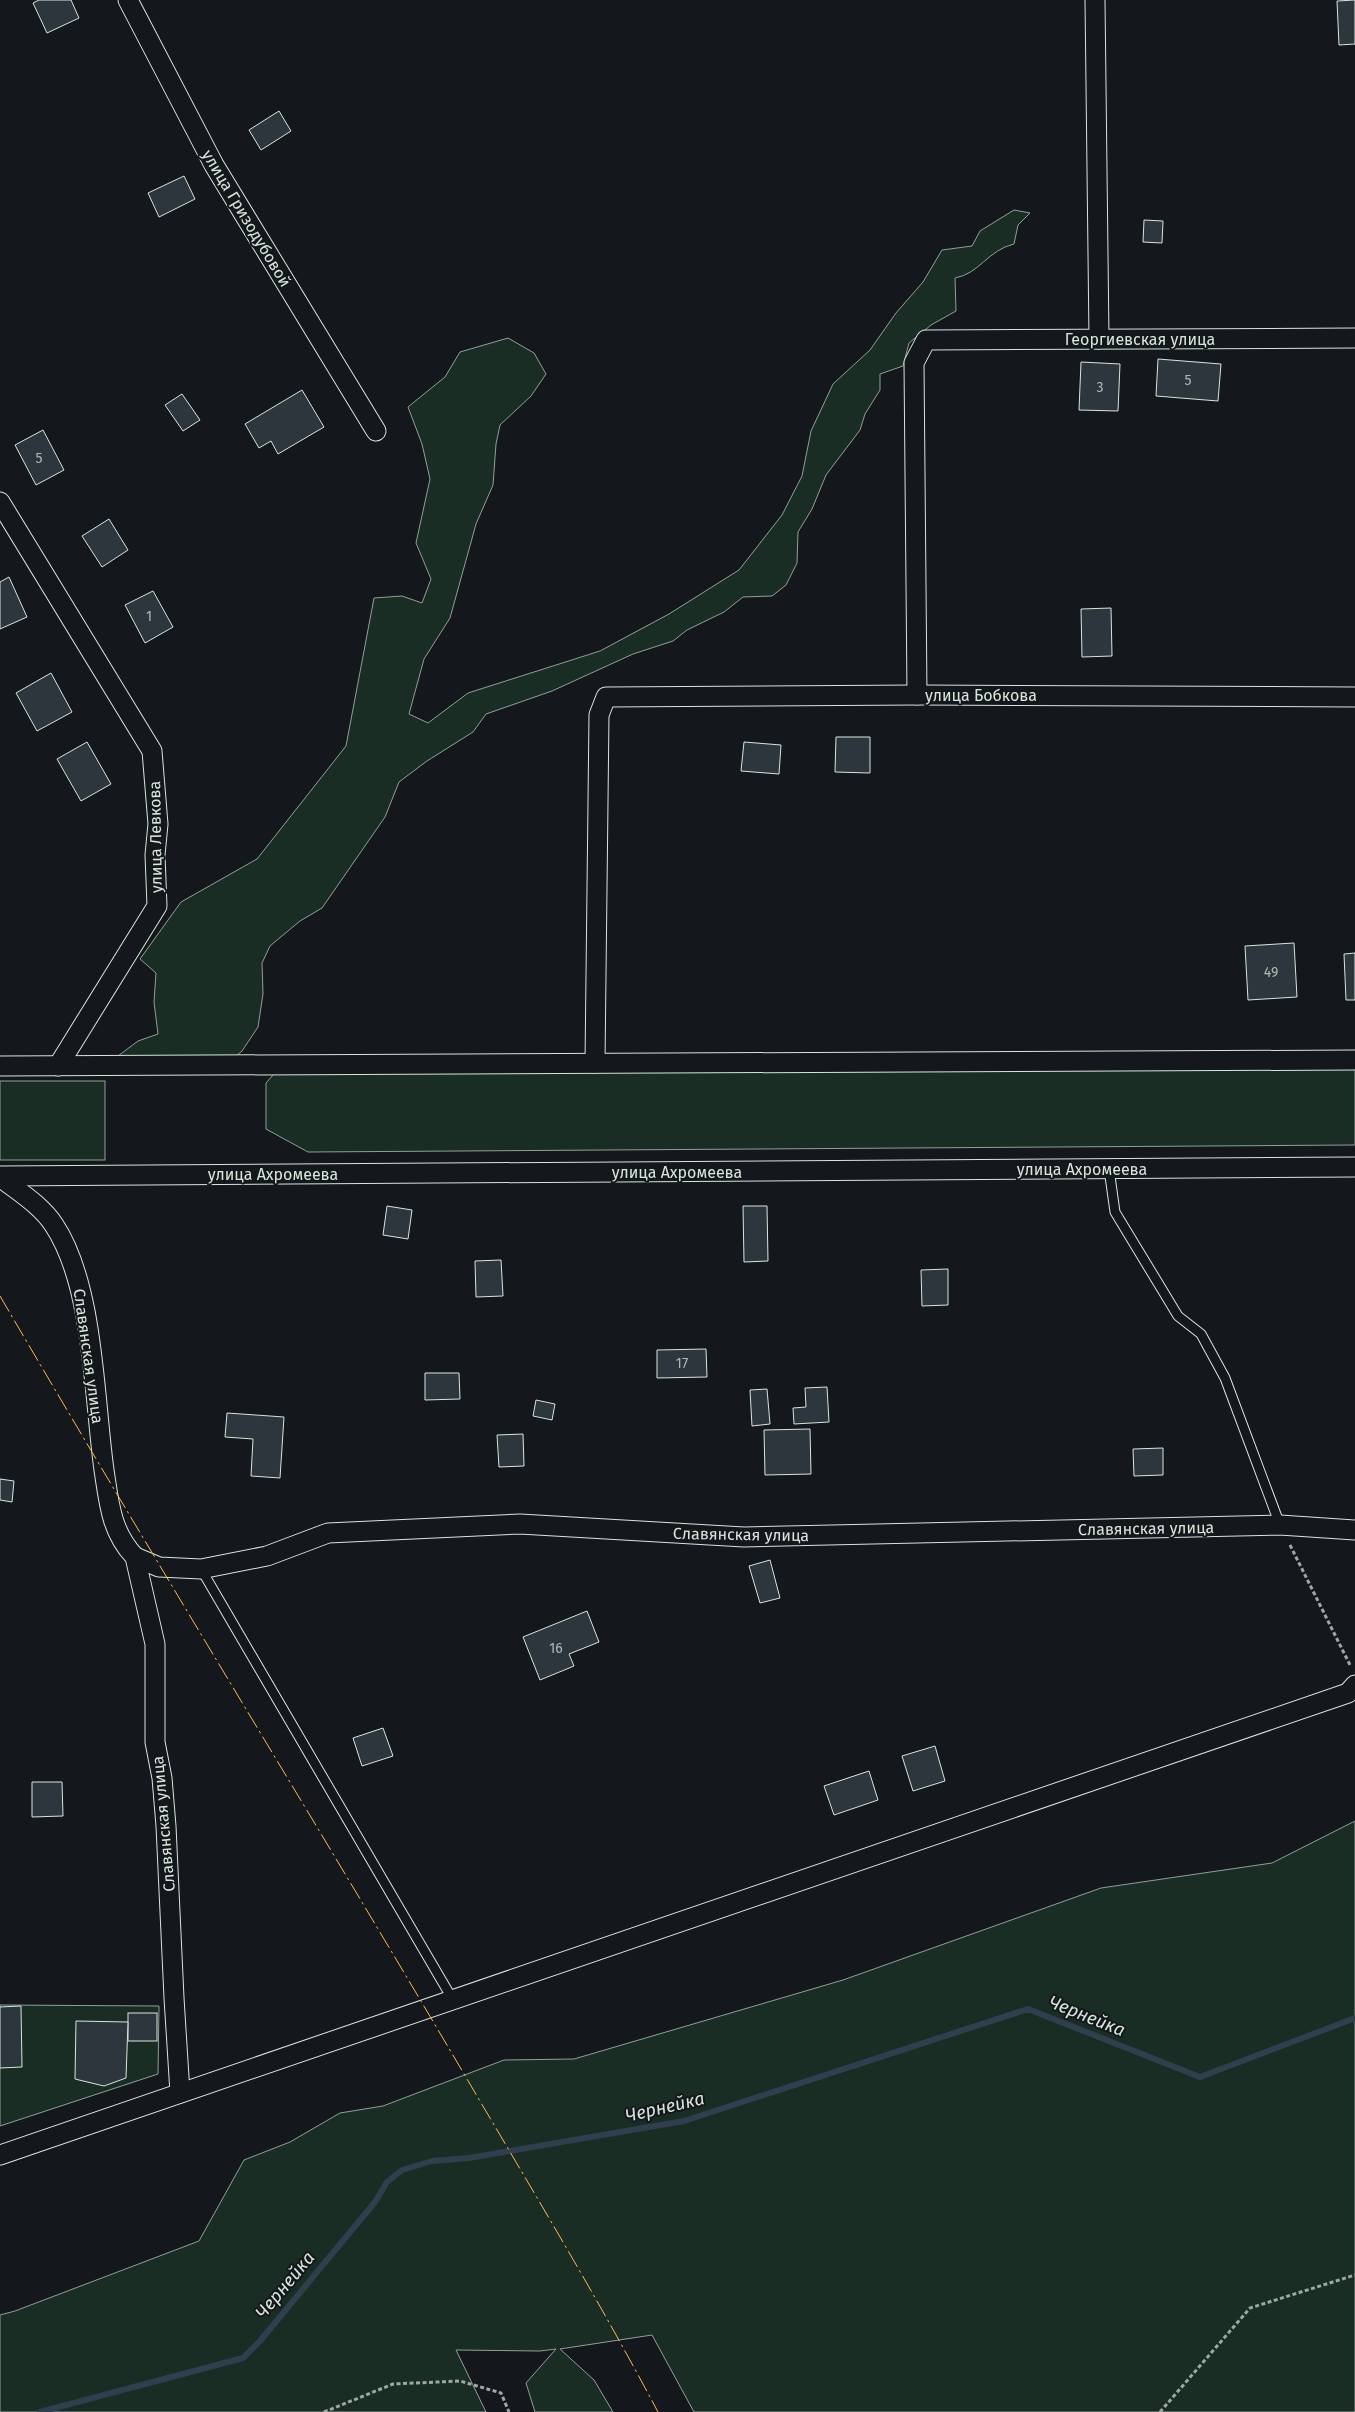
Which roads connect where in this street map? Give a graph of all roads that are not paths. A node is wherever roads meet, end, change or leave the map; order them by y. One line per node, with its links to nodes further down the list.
1 (128, 0): 5 (street, улица Гризодубовой)
2 (1095, 0): 4 (street)
3 (1355, 338): 4 (street, Георгиевская улица)
4 (1099, 339): 7 (street, Георгиевская улица)
5 (376, 431)
6 (0, 502): 12 (street, улица Левкова)
7 (917, 695): 8 (street, улица Бобкова); 10 (street, улица Бобкова)
8 (1355, 697)
9 (1355, 1060): 10 (street)
10 (595, 1063): 12 (street)
11 (0, 1066): 12 (street)
12 (58, 1066)
13 (1355, 1168): 14 (street, улица Ахромеева)
14 (1109, 1169): 15 (street, улица Ахромеева); 16 (lane)
15 (0, 1177): 18 (street, Славянская улица)
16 (1280, 1525): 17 (street, Славянская улица); 19 (street, Славянская улица)
17 (1355, 1530)
18 (135, 1557): 19 (street, Славянская улица); 22 (street, Славянская улица)
19 (201, 1569): 21 (lane)
20 (1355, 1684): 21 (street)
21 (453, 2000): 22 (street)
22 (180, 2093): 23 (street)
23 (0, 2155)

